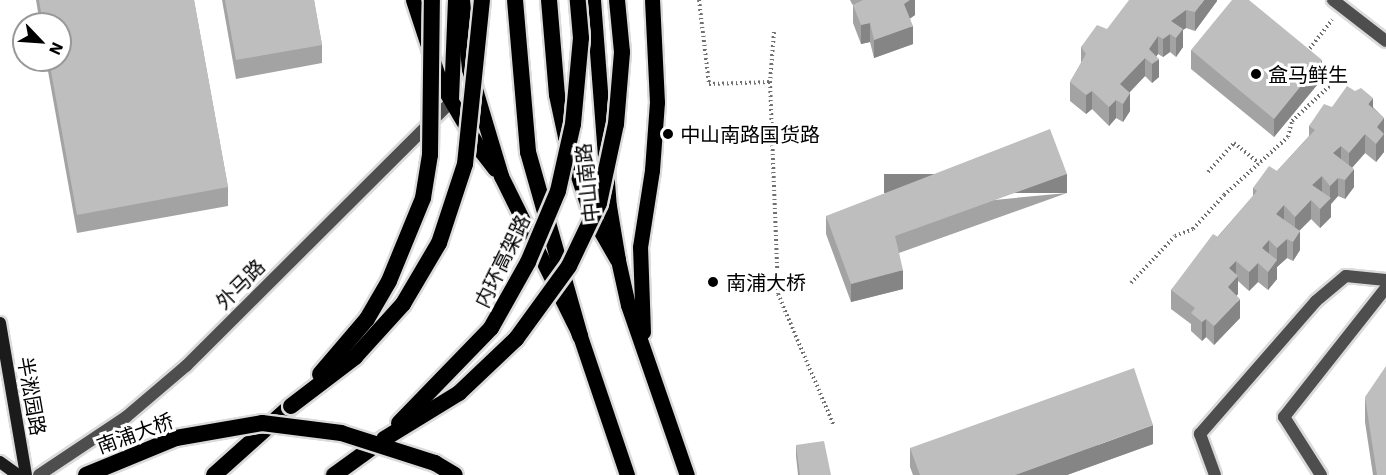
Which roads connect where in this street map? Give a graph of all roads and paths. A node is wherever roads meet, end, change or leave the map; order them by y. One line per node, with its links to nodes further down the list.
1 (413, 0): 17 (main road)
2 (432, 0): 28 (highway, bridge)
3 (455, 0): 17 (main road)
4 (462, 0): 20 (main road)
5 (482, 0): 28 (highway, bridge)
6 (515, 0): 26 (highway)
7 (549, 0): 21 (highway)
8 (578, 0): 30 (highway, 内环高架路, bridge)
9 (593, 0): 21 (main road, 中山南路)
10 (617, 0): 30 (highway, bridge)
11 (652, 0): 27 (main road, 中山南路)
12 (699, 0): 16 (path)
13 (1337, 4): 15 (street); 18 (path)
14 (774, 32): 16 (path)
15 (1386, 41)
16 (770, 82): 29 (path)
17 (451, 102): 20 (main road); 34 (street, 外马路)
18 (1259, 163): 19 (path); 23 (path)
19 (1208, 172)
20 (501, 176): 26 (main road)
21 (618, 260): 27 (main road, 中山南路)
22 (1386, 280): 41 (street)
23 (1131, 283)
24 (1386, 288): 42 (street)
25 (0, 323): 33 (main road, 半淞园路)
26 (580, 336): 39 (main road)
27 (646, 359): 40 (main road, 中山南路)
28 (291, 406): 36 (highway, bridge)
29 (834, 426)
30 (384, 439): 37 (highway, 内环高架路)
31 (0, 462): 32 (main road)
32 (18, 475)
33 (26, 475)
34 (39, 475)
35 (86, 475): 38 (highway, 南浦大桥, bridge)
36 (214, 475)
37 (334, 475)
38 (455, 475)
39 (627, 475)
40 (687, 475)
41 (1215, 475)
42 (1321, 475)

